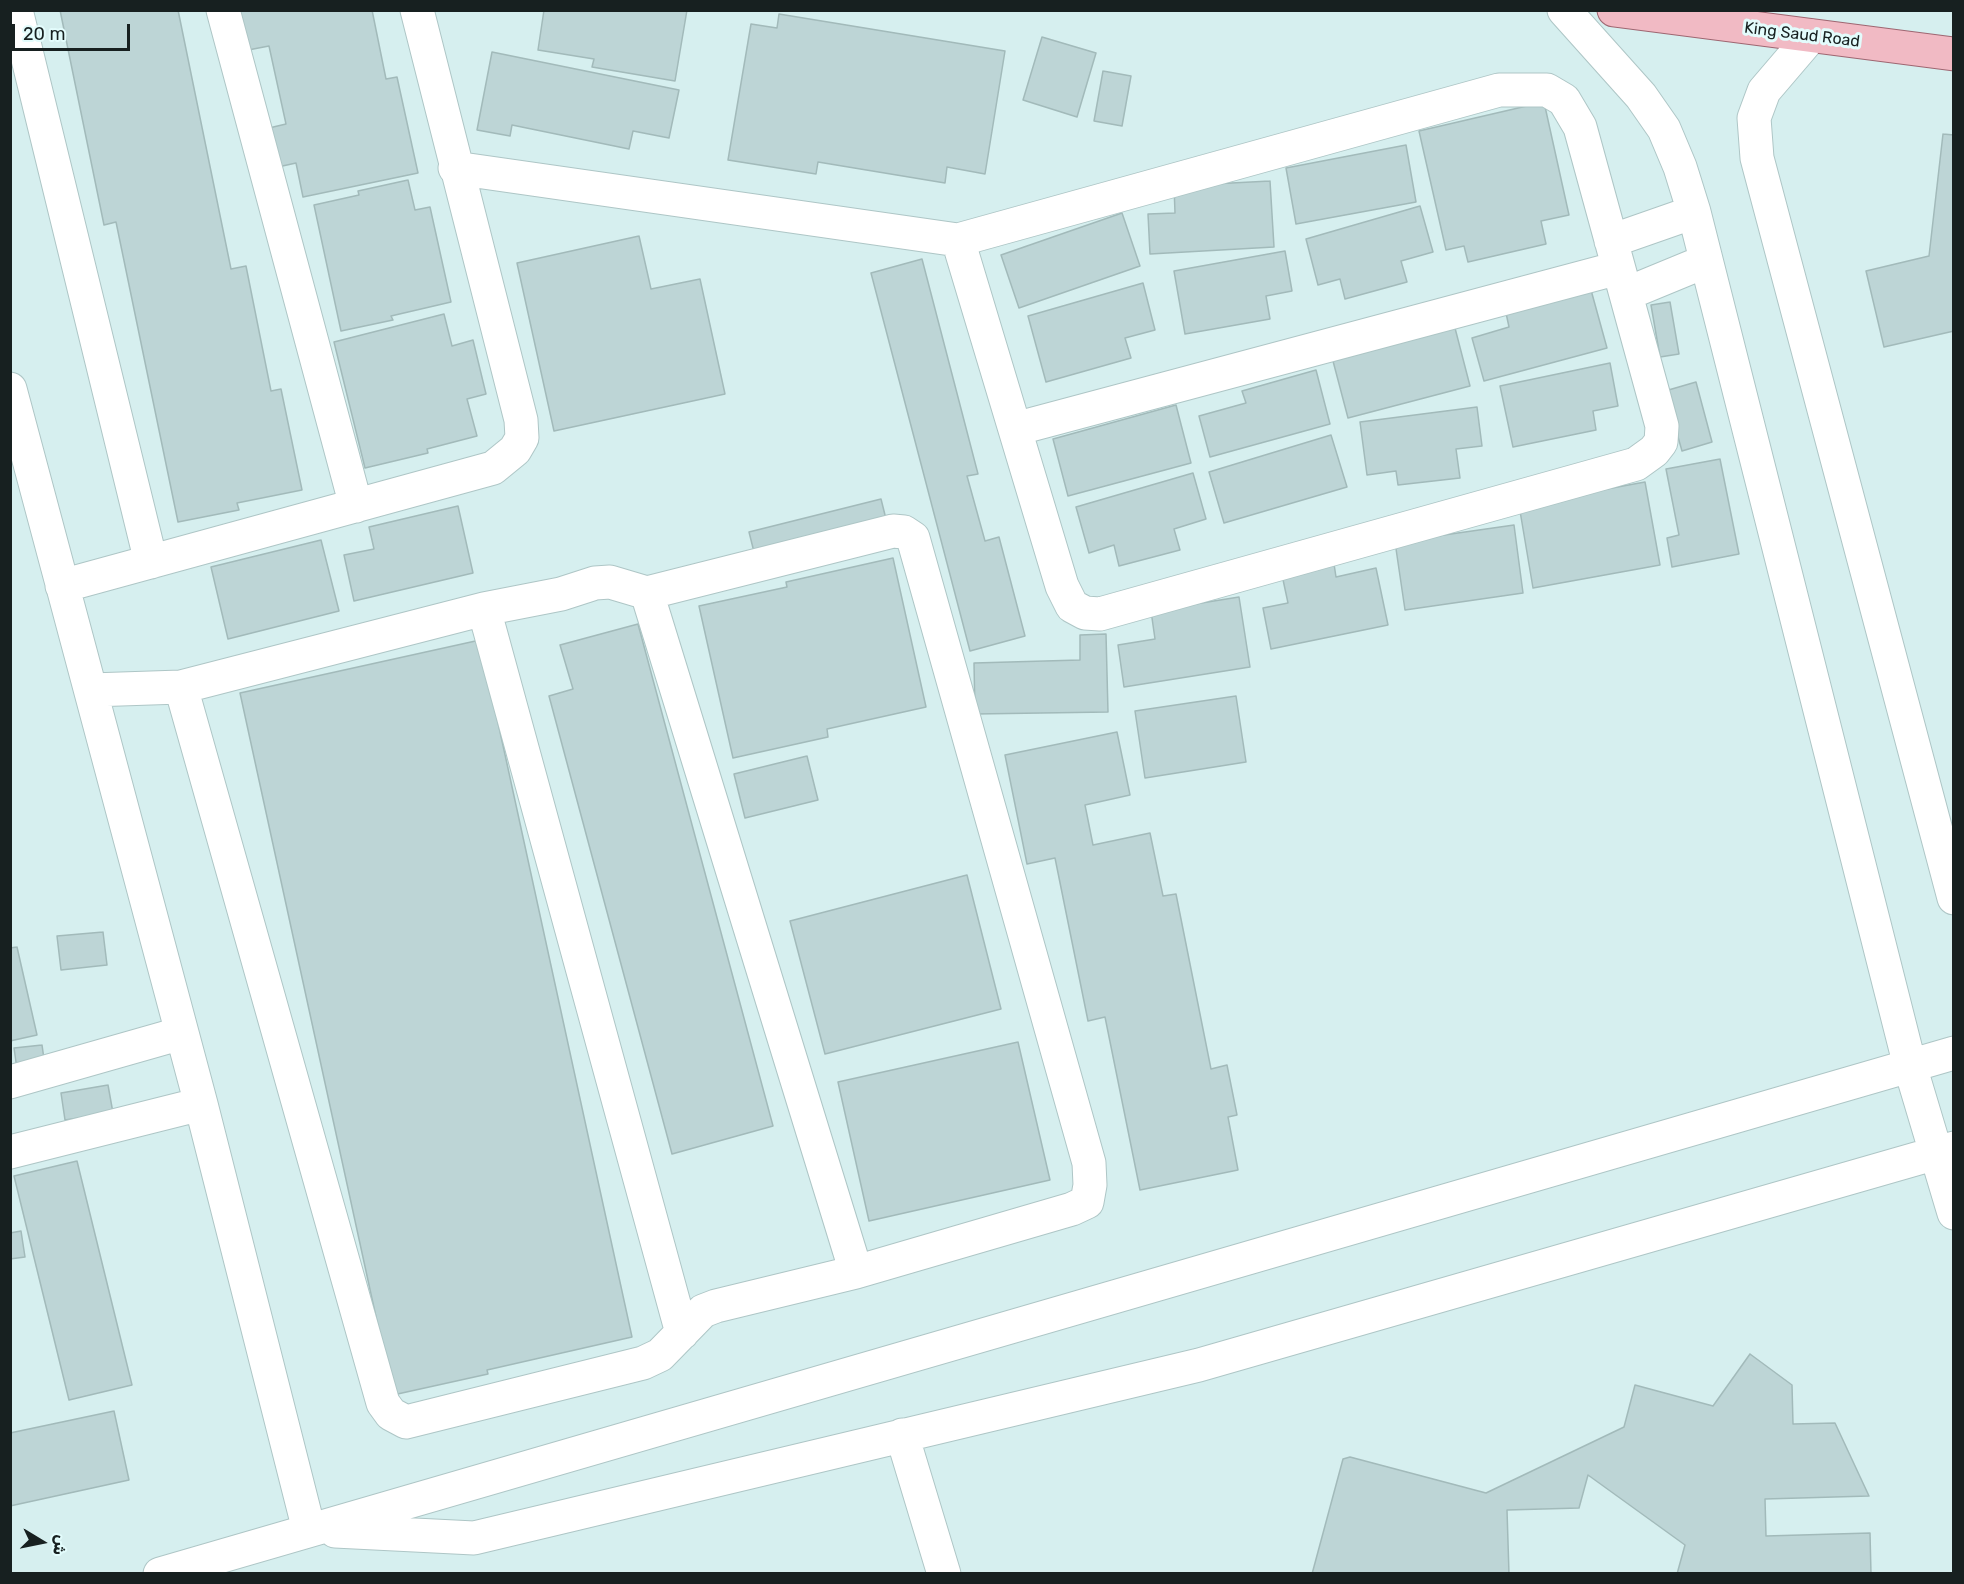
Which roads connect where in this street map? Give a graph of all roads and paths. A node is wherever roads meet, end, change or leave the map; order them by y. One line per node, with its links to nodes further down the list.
1 (16, 10): 16 (street)
2 (224, 10): 15 (street)
3 (417, 10): 8 (street)
4 (1564, 10): 9 (street)
5 (1614, 10): 6 (main road, King Saud Road)
6 (1811, 36): 7 (main road, King Saud Road); 22 (street)
7 (1953, 54)
8 (455, 168): 10 (street); 15 (street)
9 (1694, 212): 11 (street); 12 (street)
10 (958, 240): 12 (street); 14 (street)
11 (1706, 261): 12 (street); 25 (street)
12 (1619, 268): 14 (street); 14 (street)
13 (10, 389): 17 (street)
14 (1015, 429)
15 (356, 506): 16 (street)
16 (151, 562): 17 (street)
17 (62, 586): 21 (street)
18 (647, 593): 19 (street); 31 (street); 31 (street)
19 (484, 609): 20 (street); 32 (street)
20 (181, 687): 21 (street); 32 (street)
21 (91, 690): 23 (street)
22 (1953, 898)
23 (182, 1033): 26 (street); 27 (street)
24 (1953, 1053): 25 (street)
25 (1910, 1066): 28 (street); 34 (street)
26 (10, 1082)
27 (201, 1104): 29 (street); 34 (street)
28 (1945, 1151): 30 (street); 33 (street)
29 (10, 1152)
30 (1953, 1213)
31 (856, 1272): 32 (street)
32 (682, 1333)
33 (902, 1436): 34 (street); 36 (street)
34 (309, 1530): 35 (street)
35 (160, 1574)
36 (944, 1574)

